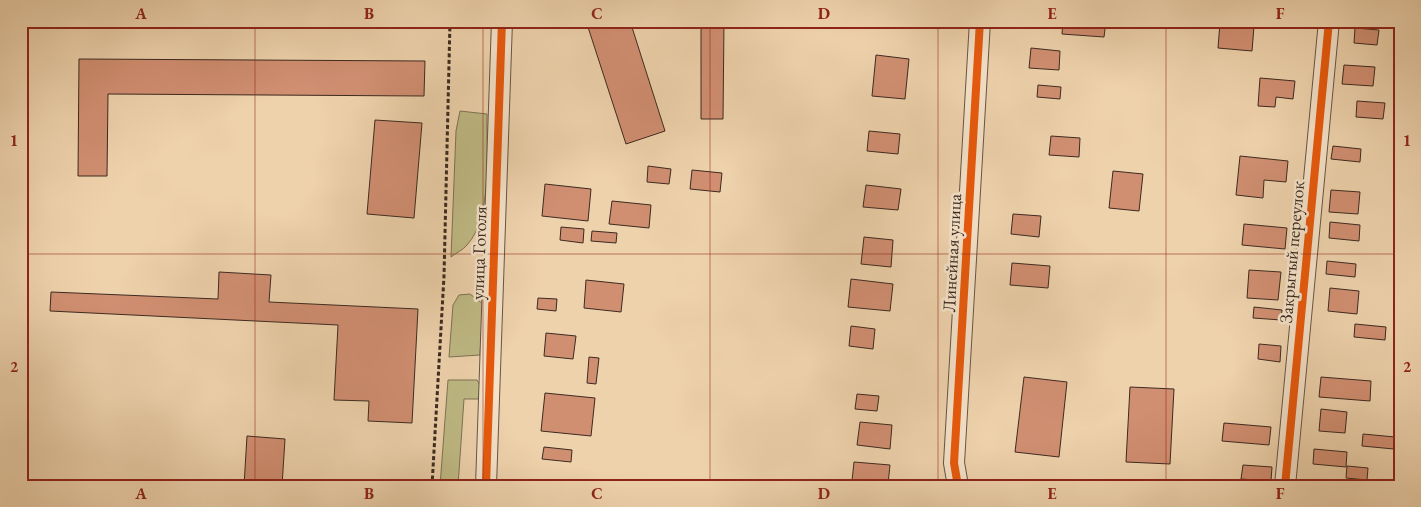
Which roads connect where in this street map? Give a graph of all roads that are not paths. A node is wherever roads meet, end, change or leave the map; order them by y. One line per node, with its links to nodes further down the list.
1 (502, 21): 4 (street, улица Гоголя)
2 (980, 21): 5 (street, Линейная улица)
3 (1329, 21): 6 (street, Закрытый переулок)
4 (486, 486)
5 (958, 486)
6 (1285, 486)

